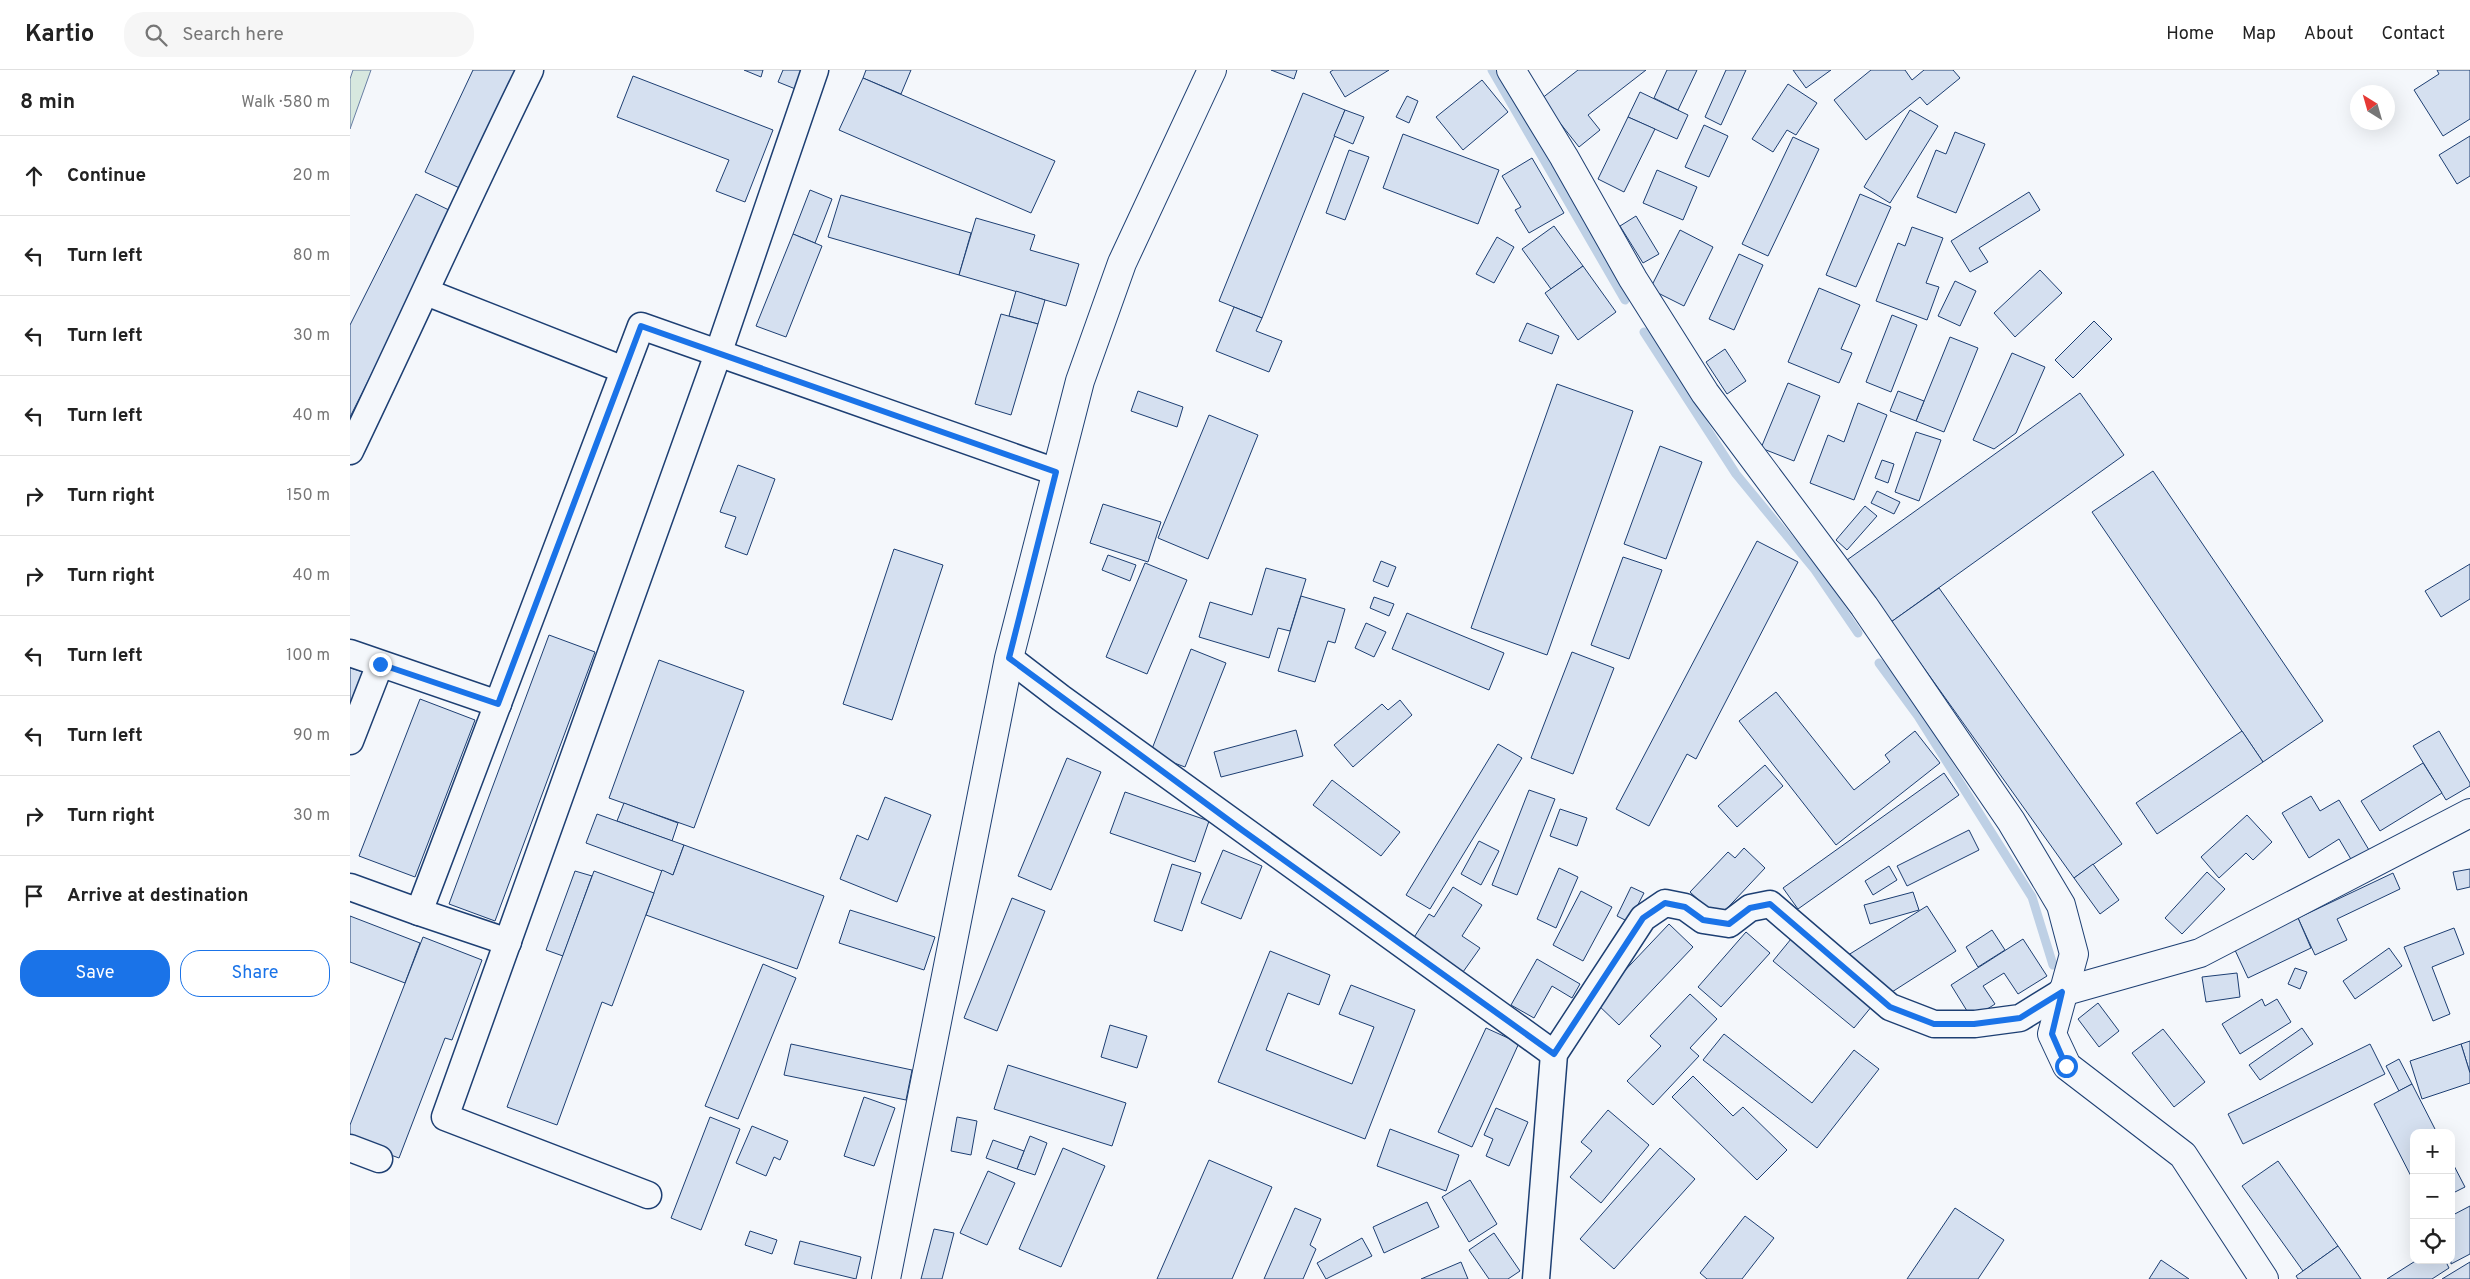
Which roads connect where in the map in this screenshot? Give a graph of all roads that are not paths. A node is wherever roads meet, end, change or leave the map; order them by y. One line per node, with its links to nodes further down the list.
1 (530, 70): 5 (street)
2 (815, 70): 6 (street)
3 (1212, 70): 9 (street)
4 (1511, 70): 19 (street)
5 (426, 292): 7 (street); 8 (street)
6 (718, 354): 7 (street); 9 (street); 18 (street)
7 (624, 370): 13 (street)
8 (350, 451)
9 (1056, 472): 11 (street)
10 (350, 653): 12 (street)
11 (1009, 658): 20 (street); 24 (street)
12 (380, 664): 13 (street); 14 (street)
13 (498, 704): 17 (street)
14 (350, 741)
15 (2470, 814): 19 (street)
16 (350, 887): 17 (street)
17 (419, 912): 18 (street)
18 (508, 942): 23 (street)
19 (2062, 992): 20 (street); 26 (street)
20 (1554, 1054): 25 (street)
21 (350, 1148): 22 (street)
22 (380, 1159)
23 (648, 1195)
24 (886, 1279)
25 (1536, 1279)
26 (2264, 1279)

